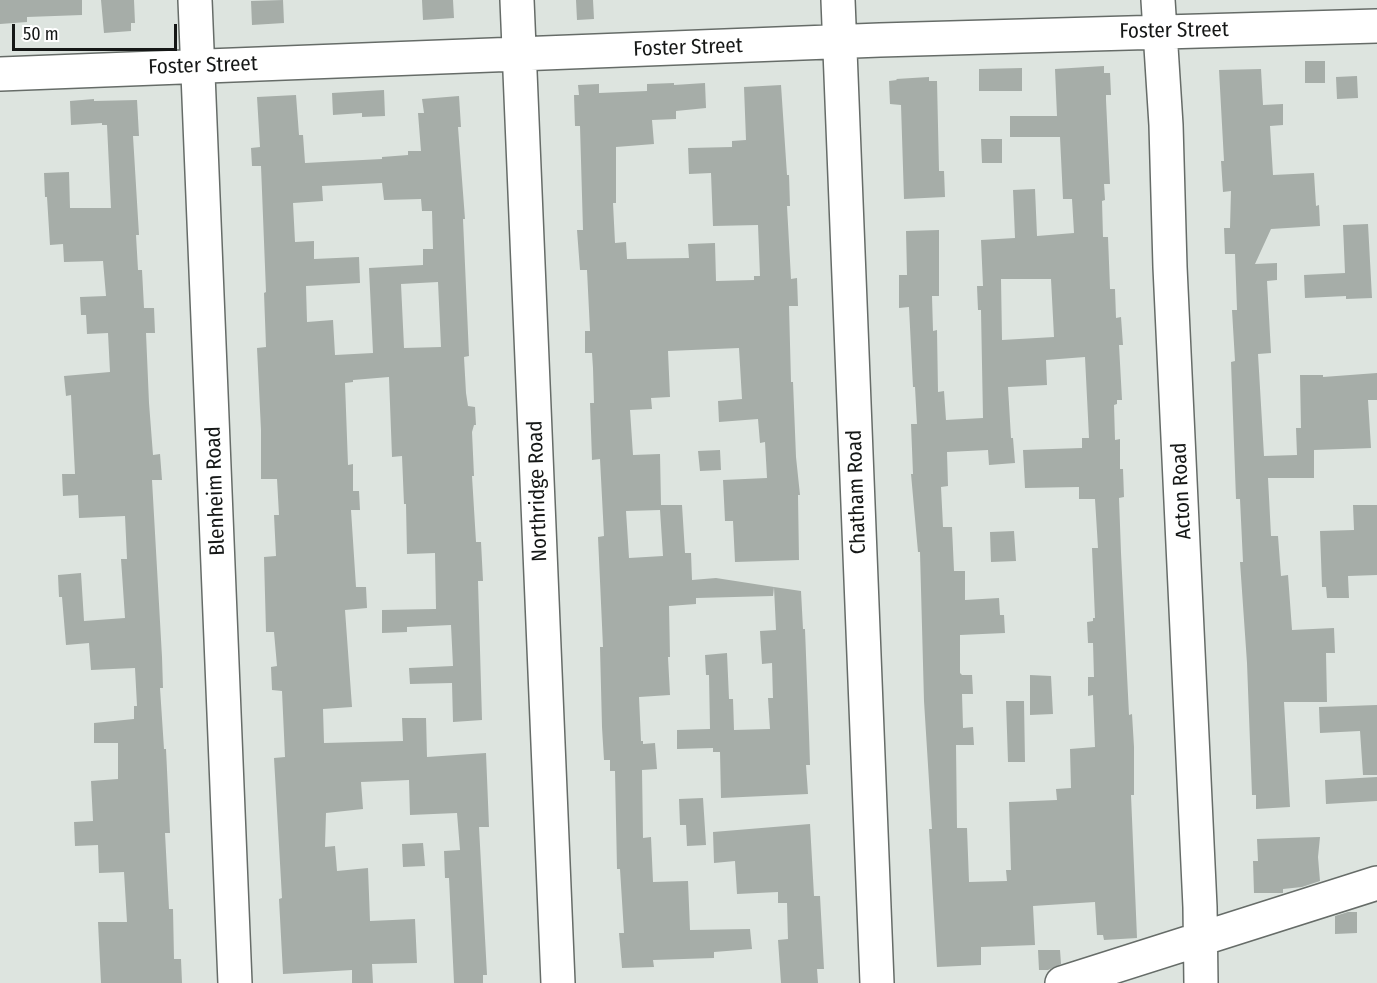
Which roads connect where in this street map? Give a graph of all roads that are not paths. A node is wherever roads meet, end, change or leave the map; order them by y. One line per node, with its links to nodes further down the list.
1 (195, 0): 8 (street, Blenheim Road)
2 (517, 0): 7 (street, Northridge Road)
3 (838, 0): 6 (street, Chatham Road)
4 (1160, 16): 5 (street, Foster Street); 6 (street, Foster Street); 11 (street, Acton Road)
5 (1377, 26)
6 (840, 42): 7 (street, Foster Street); 14 (street, Chatham Road)
7 (519, 54): 8 (street, Foster Street); 13 (street, Northridge Road)
8 (198, 66): 9 (street, Foster Street); 12 (street, Blenheim Road)
9 (0, 74)
10 (1377, 882): 11 (street)
11 (1201, 939): 15 (street); 16 (street, Acton Road)
12 (235, 983)
13 (558, 983)
14 (877, 983)
15 (1062, 983)
16 (1201, 983)

